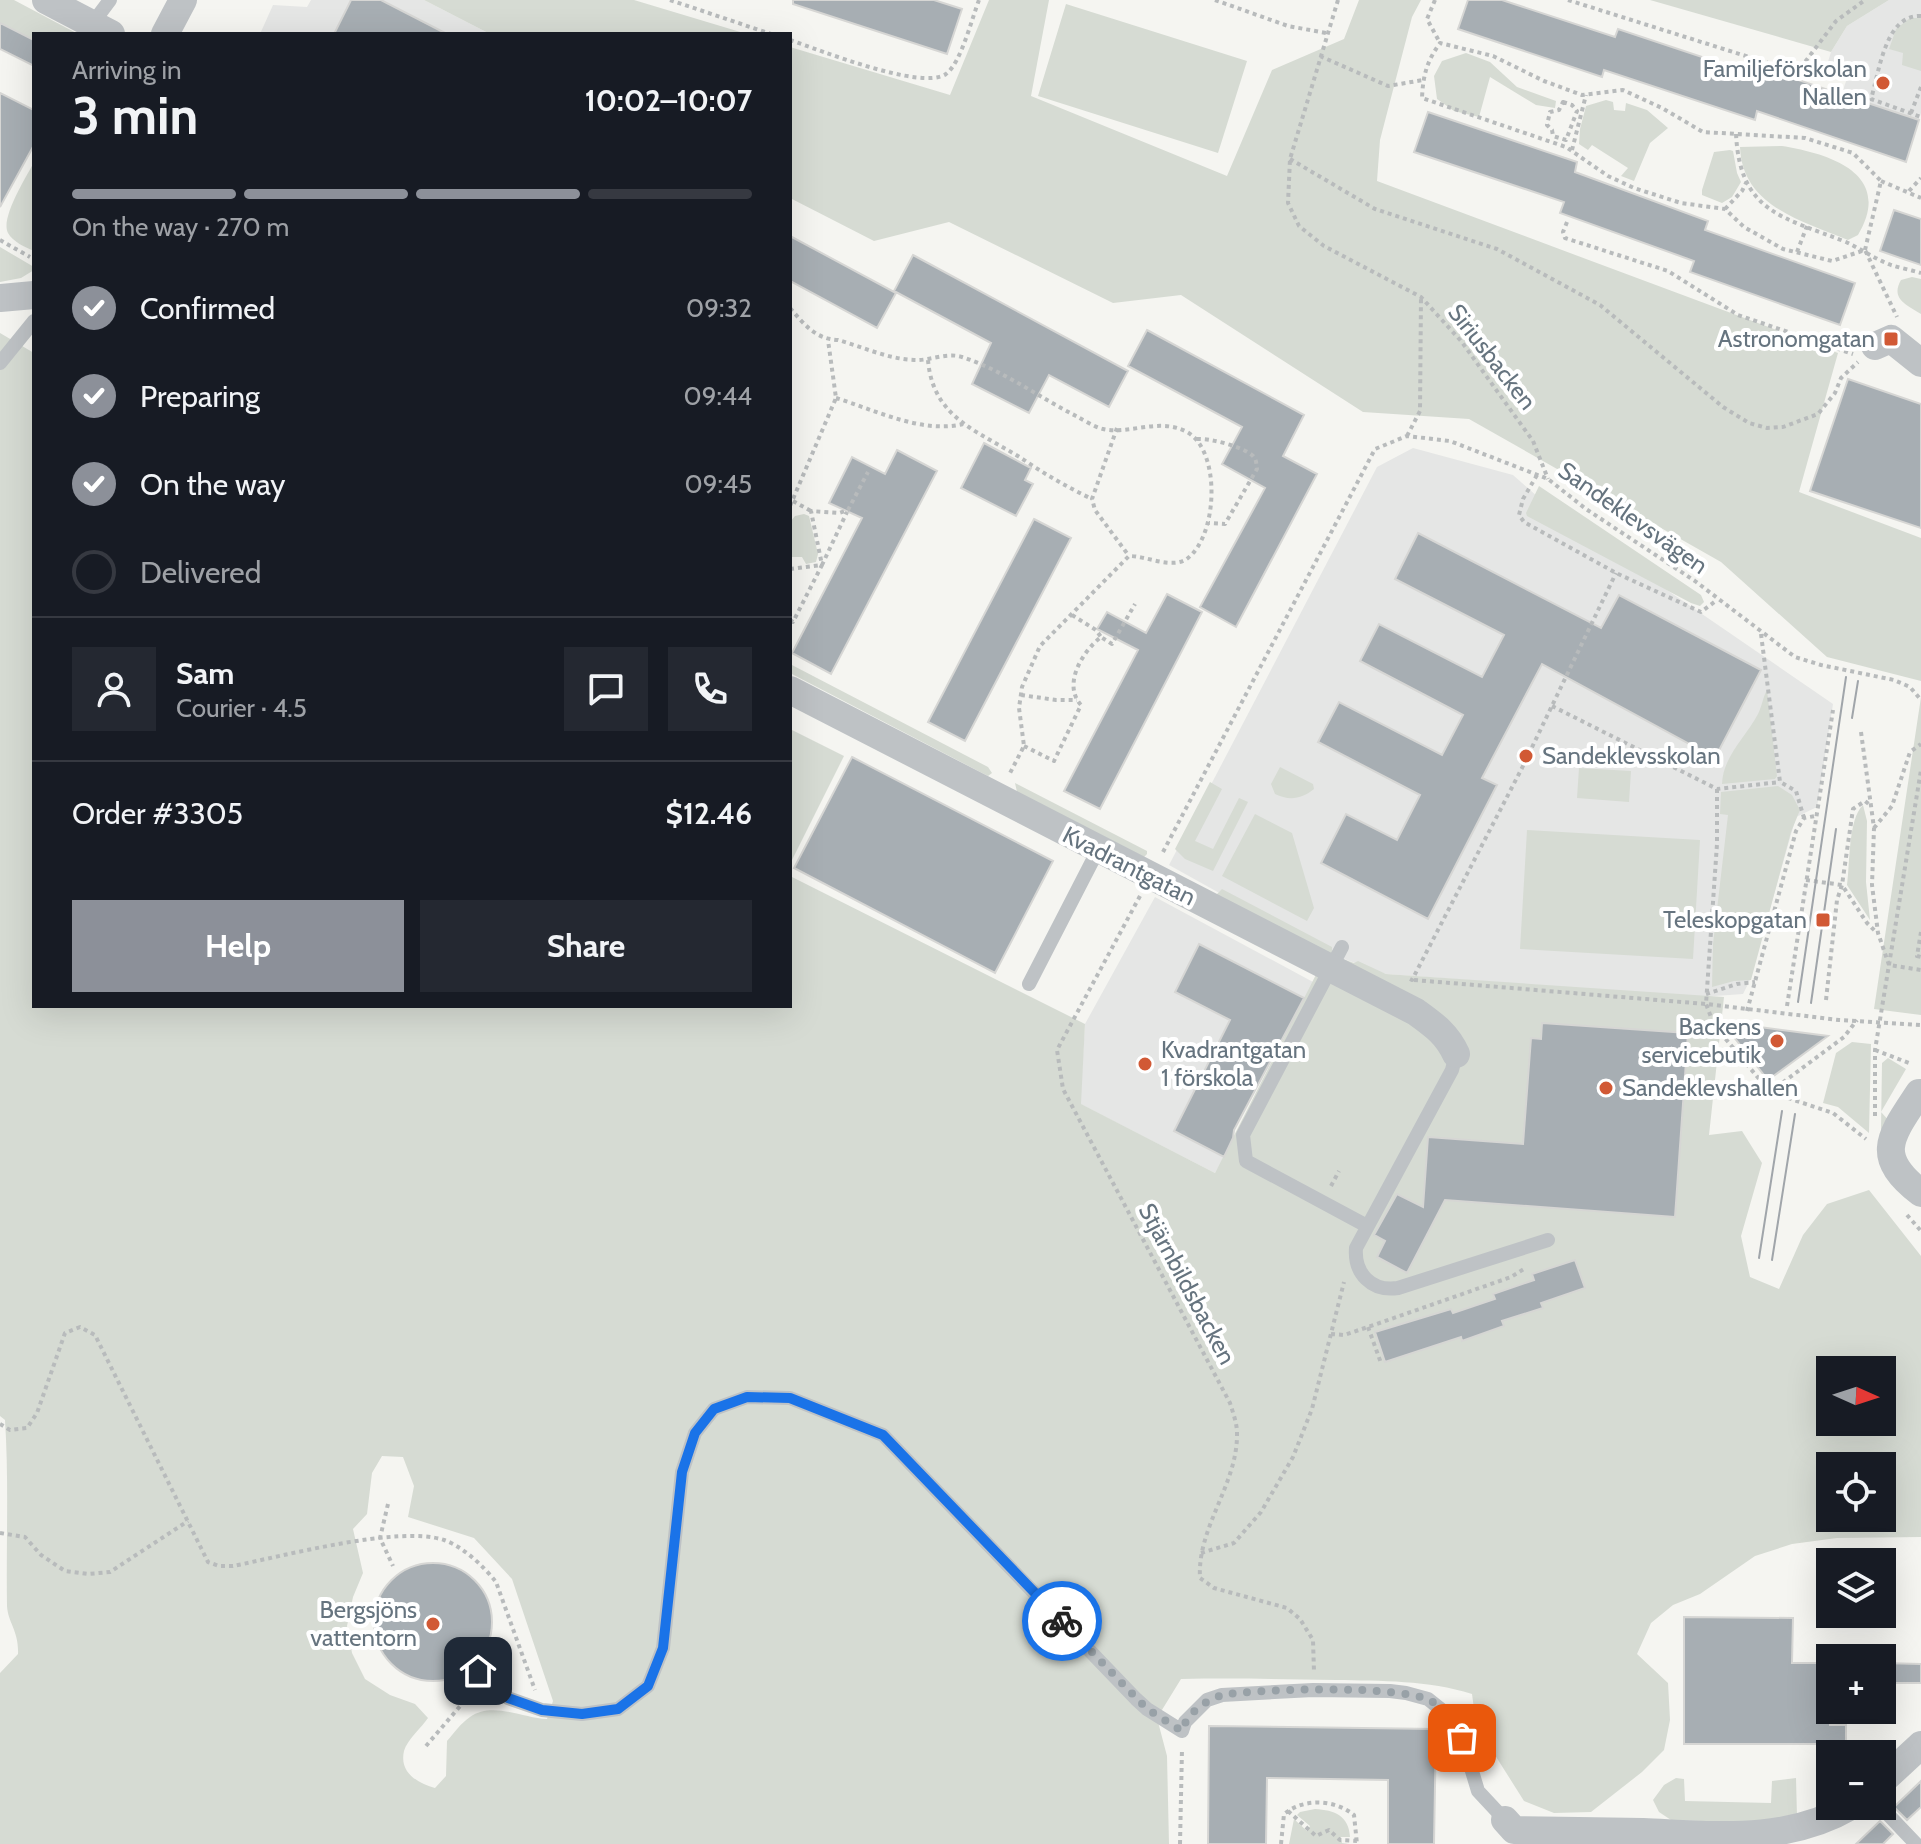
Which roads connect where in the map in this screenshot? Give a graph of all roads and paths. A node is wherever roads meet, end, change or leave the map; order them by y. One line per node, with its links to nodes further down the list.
1 (46, 0): 12 (street)
2 (110, 0): 12 (lane)
3 (183, 0): 13 (street)
4 (670, 0): 14 (path)
5 (979, 0): 16 (path)
6 (1215, 0): 15 (path)
7 (1338, 0): 15 (path, Siriusbacken)
8 (1435, 0): 17 (path)
9 (1568, 0): 10 (path)
10 (1865, 0)
11 (1921, 16): 23 (path)
12 (101, 29)
13 (166, 32)
14 (765, 32)
15 (1326, 33): 18 (path, Siriusbacken)
16 (792, 41)
17 (1440, 43): 19 (path); 21 (path)
18 (1319, 55): 19 (path); 27 (path, Siriusbacken)
19 (1423, 80): 26 (path)
20 (1921, 87): 23 (path)
21 (1586, 95): 25 (path); 26 (path)
22 (1550, 112): 22 (path)
23 (1911, 113): 24 (path)
24 (1921, 117)
25 (1736, 134): 29 (path); 30 (path)
26 (1572, 150): 33 (path)
27 (1290, 159): 34 (path); 42 (path, Siriusbacken)
28 (1921, 178): 31 (path)
29 (1881, 181): 31 (path); 37 (path)
30 (1746, 183): 33 (path); 35 (path)
31 (1909, 191): 32 (path)
32 (1921, 198)
33 (1725, 209): 38 (path)
34 (1567, 222)
35 (1807, 226): 37 (path); 38 (path)
36 (0, 240): 39 (path)
37 (1865, 250): 38 (path); 40 (path); 48 (path)
38 (1797, 252)
39 (30, 257)
40 (1921, 273)
41 (32, 295): 43 (street)
42 (1421, 297): 54 (path); 58 (path, Siriusbacken)
43 (0, 298)
44 (792, 310): 46 (path)
45 (32, 323): 50 (lane)
46 (828, 340): 49 (path); 51 (path)
47 (1875, 346): 48 (street)
48 (1913, 356)
49 (928, 359): 52 (path); 53 (path)
50 (0, 363)
51 (836, 398): 52 (path); 60 (path)
52 (963, 424): 59 (path)
53 (1117, 428): 55 (path); 59 (path)
54 (1407, 436): 57 (path, Sandeklevsvägen); 92 (path)
55 (1197, 439): 63 (path); 63 (path)
56 (868, 472): 61 (path)
57 (1537, 475): 58 (path, Sandeklevsvägen); 67 (path)
58 (1548, 479): 68 (path, Sandeklevsvägen)
59 (1092, 499): 64 (path)
60 (792, 503): 62 (path)
61 (848, 510): 62 (path); 65 (path)
62 (811, 511): 65 (path)
63 (1209, 523): 64 (path)
64 (1129, 556): 70 (path)
65 (822, 565): 66 (path); 71 (path)
66 (792, 569)
67 (1616, 573): 68 (path); 78 (path)
68 (1717, 600): 72 (path, Sandeklevsvägen)
69 (1135, 604): 73 (path)
70 (1072, 615): 73 (path); 75 (path)
71 (792, 621)
72 (1761, 634): 77 (path, Sandeklevsvägen); 85 (path)
73 (1101, 637): 76 (path)
74 (792, 691): 91 (street, Kvadrantgatan)
75 (1021, 695): 76 (path); 82 (path)
76 (1077, 700): 82 (path)
77 (1921, 700)
78 (1552, 706): 86 (path); 104 (path)
79 (1833, 710): 88 (path)
80 (1861, 732): 87 (path)
81 (1921, 744): 90 (path)
82 (1024, 746): 84 (path)
83 (1921, 770): 99 (path)
84 (1009, 775)
85 (1780, 782): 86 (path); 89 (path)
86 (1717, 789): 105 (path)
87 (1870, 805): 90 (path); 94 (path)
88 (1815, 816): 89 (path); 93 (path)
89 (1804, 818): 102 (path)
90 (1874, 828): 96 (path)
91 (1098, 850): 92 (street, Kvadrantgatan); 103 (lane)
92 (1156, 866): 97 (street, Kvadrantgatan); 131 (path, Stjärnbildsbacken)
93 (1806, 880): 94 (path); 108 (path)
94 (1842, 885): 96 (path); 106 (path)
95 (1921, 932): 98 (path)
96 (1878, 933): 99 (path)
97 (1336, 957): 104 (street, Kvadrantgatan); 120 (lane)
98 (1921, 957)
99 (1889, 965): 100 (path); 111 (path)
100 (1921, 970)
101 (1398, 974): 104 (path)
102 (1755, 982): 105 (path); 109 (path)
103 (1029, 984)
104 (1407, 993): 107 (path); 114 (street, Kvadrantgatan)
105 (1706, 994): 107 (path)
106 (1826, 1000)
107 (1706, 1004): 109 (path); 116 (path)
108 (1787, 1006)
109 (1747, 1011): 110 (path)
110 (1857, 1020): 111 (path); 116 (path)
111 (1881, 1021): 112 (path)
112 (1921, 1025)
113 (1875, 1050): 115 (path)
114 (1456, 1054): 120 (lane)
115 (1909, 1063)
116 (1770, 1092): 118 (path)
117 (1919, 1093): 119 (street)
118 (1876, 1146)
119 (1921, 1193)
120 (1367, 1226): 122 (lane)
121 (1548, 1240): 122 (lane); 123 (path)
122 (1356, 1265): 124 (path)
123 (1368, 1327): 124 (path); 125 (path)
124 (1331, 1334): 131 (path)
125 (1381, 1363)
126 (0, 1424): 128 (path)
127 (388, 1504): 130 (path)
128 (188, 1521): 129 (path); 130 (path)
129 (0, 1533)
130 (380, 1538): 132 (path); 135 (path)
131 (1201, 1553): 134 (path)
132 (393, 1566)
133 (482, 1674): 135 (lane); 138 (path)
134 (1313, 1690): 136 (lane); 141 (lane)
135 (542, 1710): 136 (lane)
136 (1182, 1731): 147 (path)
137 (1921, 1745): 139 (street)
138 (426, 1746)
139 (1896, 1768)
140 (1288, 1811): 146 (path); 146 (path); 148 (path)
141 (1505, 1820): 142 (street)
142 (1825, 1820)
143 (1894, 1820): 145 (lane)
144 (1921, 1826): 145 (lane)
145 (1913, 1840)
146 (1357, 1842)
147 (1180, 1844)
148 (1281, 1844)

